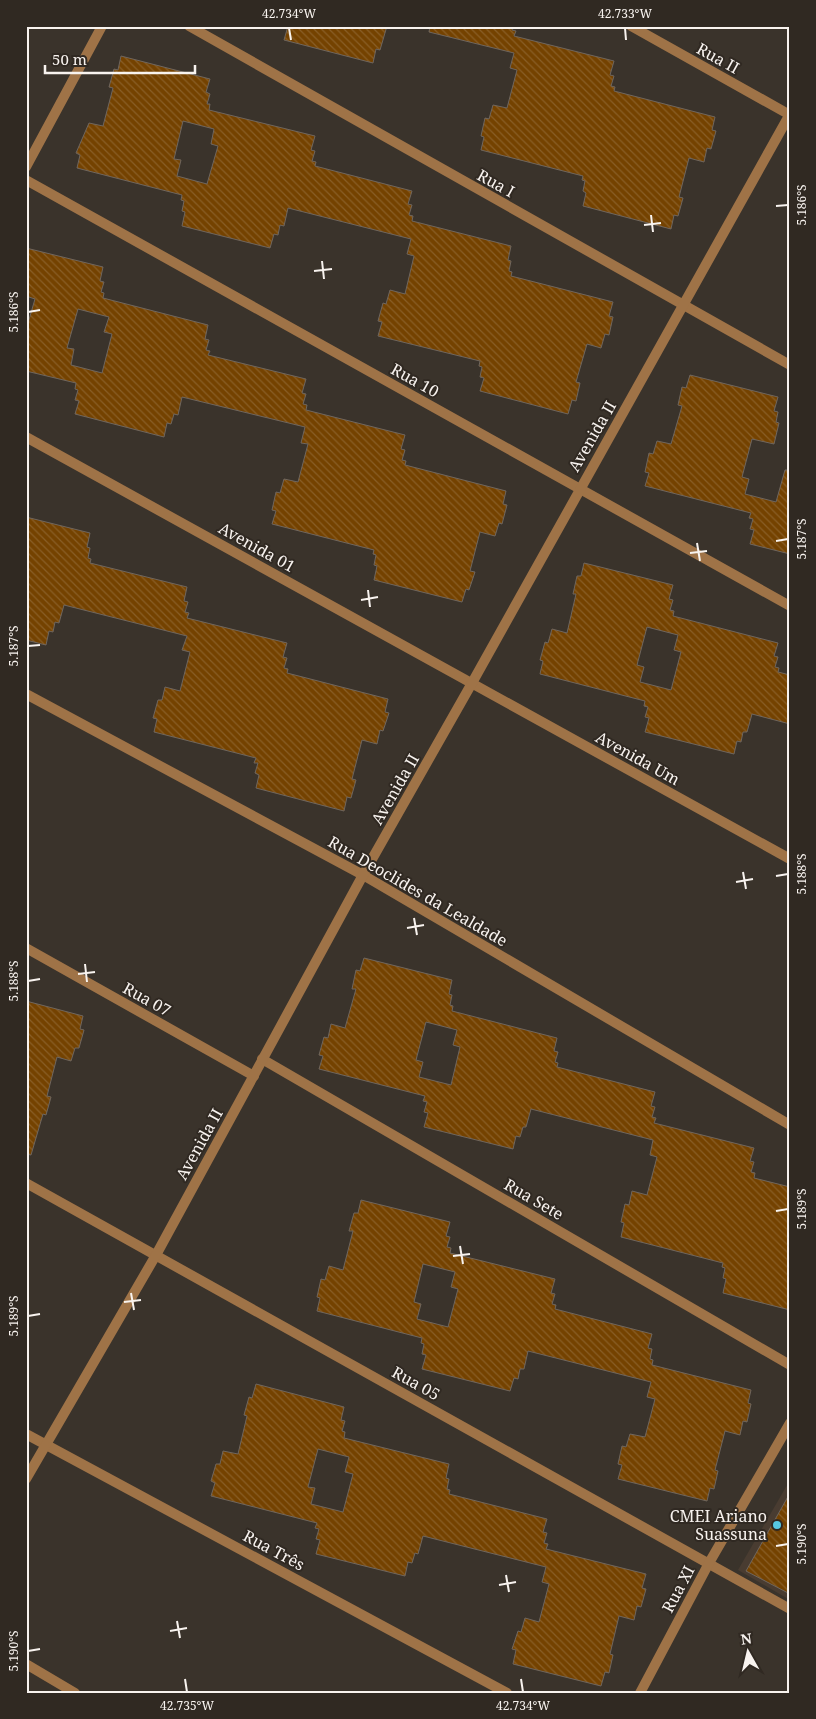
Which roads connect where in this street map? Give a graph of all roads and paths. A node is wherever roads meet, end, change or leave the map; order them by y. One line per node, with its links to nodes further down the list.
1 (102, 26): 5 (street)
2 (189, 26): 7 (street, Rua I)
3 (631, 26): 4 (street, Rua II)
4 (790, 115): 7 (street, Avenida II)
5 (26, 167)
6 (26, 180): 10 (street, Rua 10)
7 (684, 306): 8 (street, Rua I); 10 (street, Avenida II)
8 (790, 364)
9 (26, 437): 12 (street, Avenida 01)
10 (580, 488): 11 (street, Rua 10); 12 (street, Avenida II)
11 (790, 606)
12 (472, 683): 14 (street, Avenida Um); 15 (street, Avenida II)
13 (26, 694): 15 (street, Rua Deoclides da Lealdade)
14 (790, 859)
15 (363, 874): 17 (street, Avenida II); 19 (street, Rua Deoclides da Lealdade)
16 (26, 948): 18 (street, Rua 07)
17 (262, 1059): 18 (street, Avenida II); 22 (street, Rua Sete)
18 (254, 1076): 21 (street, Avenida II)
19 (790, 1125)
20 (26, 1183): 21 (street, Rua 05)
21 (156, 1255): 25 (street, Avenida II); 27 (street, Rua 05)
22 (790, 1365)
23 (790, 1423): 27 (street, Rua XI)
24 (26, 1434): 25 (street, Rua Três)
25 (45, 1445): 26 (street, Avenida II); 31 (street, Rua Três)
26 (26, 1479)
27 (708, 1563): 28 (street, Rua 05); 32 (street, Rua XI)
28 (790, 1609)
29 (26, 1664): 30 (street)
30 (75, 1693)
31 (507, 1693)
32 (640, 1693)

